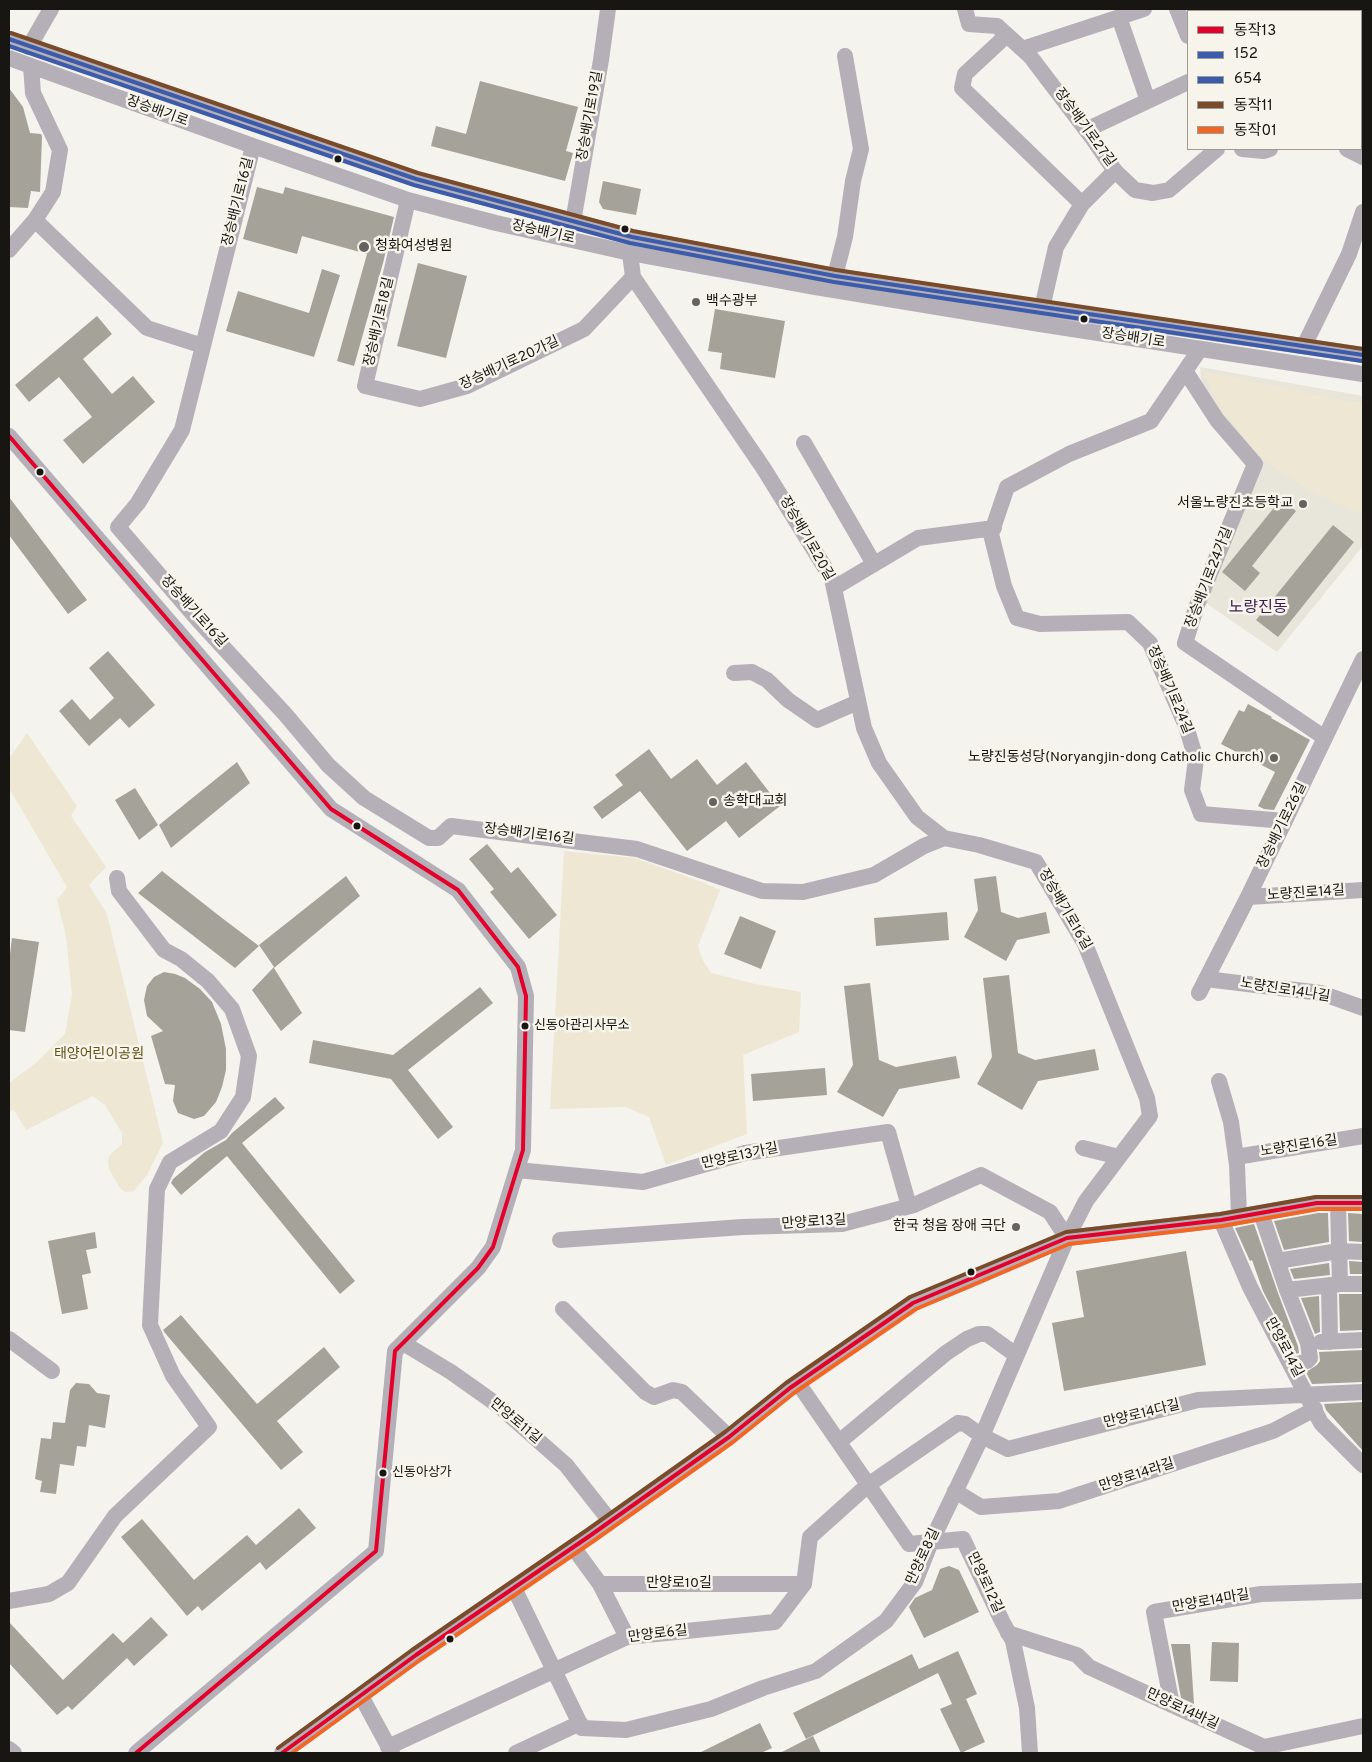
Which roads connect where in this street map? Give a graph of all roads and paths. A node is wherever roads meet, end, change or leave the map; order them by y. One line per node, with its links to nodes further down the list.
1 (51, 9): 10 (street)
2 (608, 9): 27 (street, 장승배기로19길)
3 (965, 9): 8 (street, 장승배기로27길)
4 (1144, 9): 6 (street)
5 (1177, 9): 7 (street)
6 (1119, 17): 11 (street); 16 (street)
7 (1187, 34)
8 (1007, 35): 11 (street, 장승배기로27길); 24 (street)
9 (9, 39): 10 (street, 장승배기로)
10 (29, 47): 27 (street, 장승배기로)
11 (1022, 49): 17 (street, 장승배기로27길)
12 (845, 56): 30 (street)
13 (9, 58): 14 (street, 장승배기로)
14 (31, 66): 18 (street, 장승배기로); 26 (street)
15 (1187, 82): 16 (street)
16 (1148, 101): 17 (street)
17 (1086, 130): 22 (street, 장승배기로27길)
18 (253, 146): 23 (street, 장승배기로); 33 (street, 장승배기로16길)
19 (1216, 150): 22 (street, 장승배기로27길)
20 (1253, 150): 21 (street)
21 (1267, 150)
22 (1115, 171): 24 (street)
23 (408, 200): 29 (street, 장승배기로); 39 (street, 장승배기로18길)
24 (1082, 204): 32 (street)
25 (1363, 212): 34 (street)
26 (35, 220): 28 (street); 33 (street)
27 (573, 222): 30 (street, 장승배기로)
28 (9, 250)
29 (630, 253): 31 (street, 장승배기로20길); 35 (street, 장승배기로)
30 (835, 276): 32 (street, 장승배기로)
31 (633, 277): 39 (street, 장승배기로20가길); 44 (street, 장승배기로20길)
32 (1042, 308): 34 (street, 장승배기로)
33 (203, 346): 50 (street, 장승배기로16길)
34 (1304, 346): 36 (street, 장승배기로)
35 (1200, 349): 37 (street, 장승배기로24길); 38 (street, 장승배기로)
36 (1363, 355)
37 (1186, 372): 42 (street, 장승배기로24길); 48 (street, 장승배기로24가길)
38 (1363, 374)
39 (365, 386)
40 (9, 436): 61 (street)
41 (804, 443): 43 (street)
42 (994, 528): 43 (street); 49 (street, 장승배기로24길)
43 (874, 564): 44 (street)
44 (834, 588): 47 (street, 장승배기로20길)
45 (1363, 659): 48 (street, 장승배기로26길)
46 (734, 673): 47 (street)
47 (858, 702): 50 (street, 장승배기로20길)
48 (1325, 738): 49 (street, 장승배기로26길)
49 (1285, 821): 53 (street, 장승배기로26길)
50 (944, 838): 59 (street, 장승배기로16길)
51 (117, 878): 101 (street)
52 (1363, 890): 53 (street, 노량진로14길)
53 (1248, 897): 54 (street, 장승배기로26길)
54 (1202, 986): 55 (street, 노량진로14나길)
55 (1363, 1008)
56 (1219, 1081): 60 (street)
57 (1363, 1136): 60 (street, 노량진로16길)
58 (1083, 1148): 59 (street)
59 (1119, 1156): 68 (street, 장승배기로16길)
60 (1236, 1157): 66 (street)
61 (517, 1170): 64 (street, 만양로13가길); 80 (street)
62 (1338, 1203): 63 (street); 65 (street); 70 (street)
63 (1363, 1203)
64 (910, 1206): 68 (street, 만양로13길); 69 (street, 만양로13길)
65 (1261, 1213): 66 (street); 72 (street)
66 (1239, 1216): 67 (street)
67 (1221, 1220): 68 (street); 83 (street, 만양로14길)
68 (1066, 1238): 82 (street, 만양로8길); 85 (street)
69 (560, 1240)
70 (1339, 1251): 71 (street); 72 (street); 74 (street)
71 (1363, 1252)
72 (1276, 1261): 75 (street)
73 (1363, 1284): 74 (street)
74 (1335, 1285): 75 (street); 79 (street)
75 (1287, 1290): 81 (street)
76 (563, 1308): 89 (street)
77 (9, 1338): 84 (street)
78 (1363, 1340): 79 (street)
79 (1330, 1342): 81 (street)
80 (403, 1343): 94 (street, 만양로11길); 113 (street)
81 (1308, 1343): 83 (street)
82 (1016, 1355): 88 (street, 만양로8길); 90 (street)
83 (1292, 1366): 87 (street, 만양로14길)
84 (52, 1371)
85 (798, 1383): 89 (street); 90 (street, 만양로12길)
86 (1363, 1392): 87 (street, 만양로14다길)
87 (1311, 1403): 88 (street, 만양로14다길); 91 (street, 만양로14길); 93 (street, 만양로14라길)
88 (982, 1436): 92 (street, 만양로14다길); 93 (street, 만양로8길)
89 (729, 1437): 94 (street)
90 (839, 1442): 92 (street, 만양로12길)
91 (1363, 1465)
92 (868, 1485): 95 (street, 만양로12길); 98 (street)
93 (955, 1491): 95 (street, 만양로8길)
94 (610, 1521): 96 (street)
95 (930, 1542): 102 (street, 만양로12길); 107 (street, 만양로8길)
96 (573, 1547): 97 (street); 99 (street)
97 (600, 1584): 98 (street, 만양로10길); 103 (street)
98 (804, 1584): 103 (street, 만양로6길)
99 (514, 1588): 104 (street); 105 (street)
100 (1363, 1591): 106 (street, 만양로14마길)
101 (9, 1601)
102 (1008, 1633): 106 (street, 만양로14바길); 116 (street, 만양로12길)
103 (626, 1637): 104 (street, 만양로6길)
104 (555, 1671): 107 (street); 111 (street, 만양로6길)
105 (361, 1696): 111 (street, 만양로6길); 114 (street)
106 (1172, 1705): 109 (street, 만양로14바길)
107 (580, 1723): 115 (street)
108 (1363, 1726): 109 (street, 만양로14바길)
109 (1302, 1746)
110 (9, 1749): 112 (street)
111 (390, 1750)
112 (14, 1753)
113 (136, 1753)
114 (282, 1753)
115 (516, 1753)
116 (1030, 1753)

